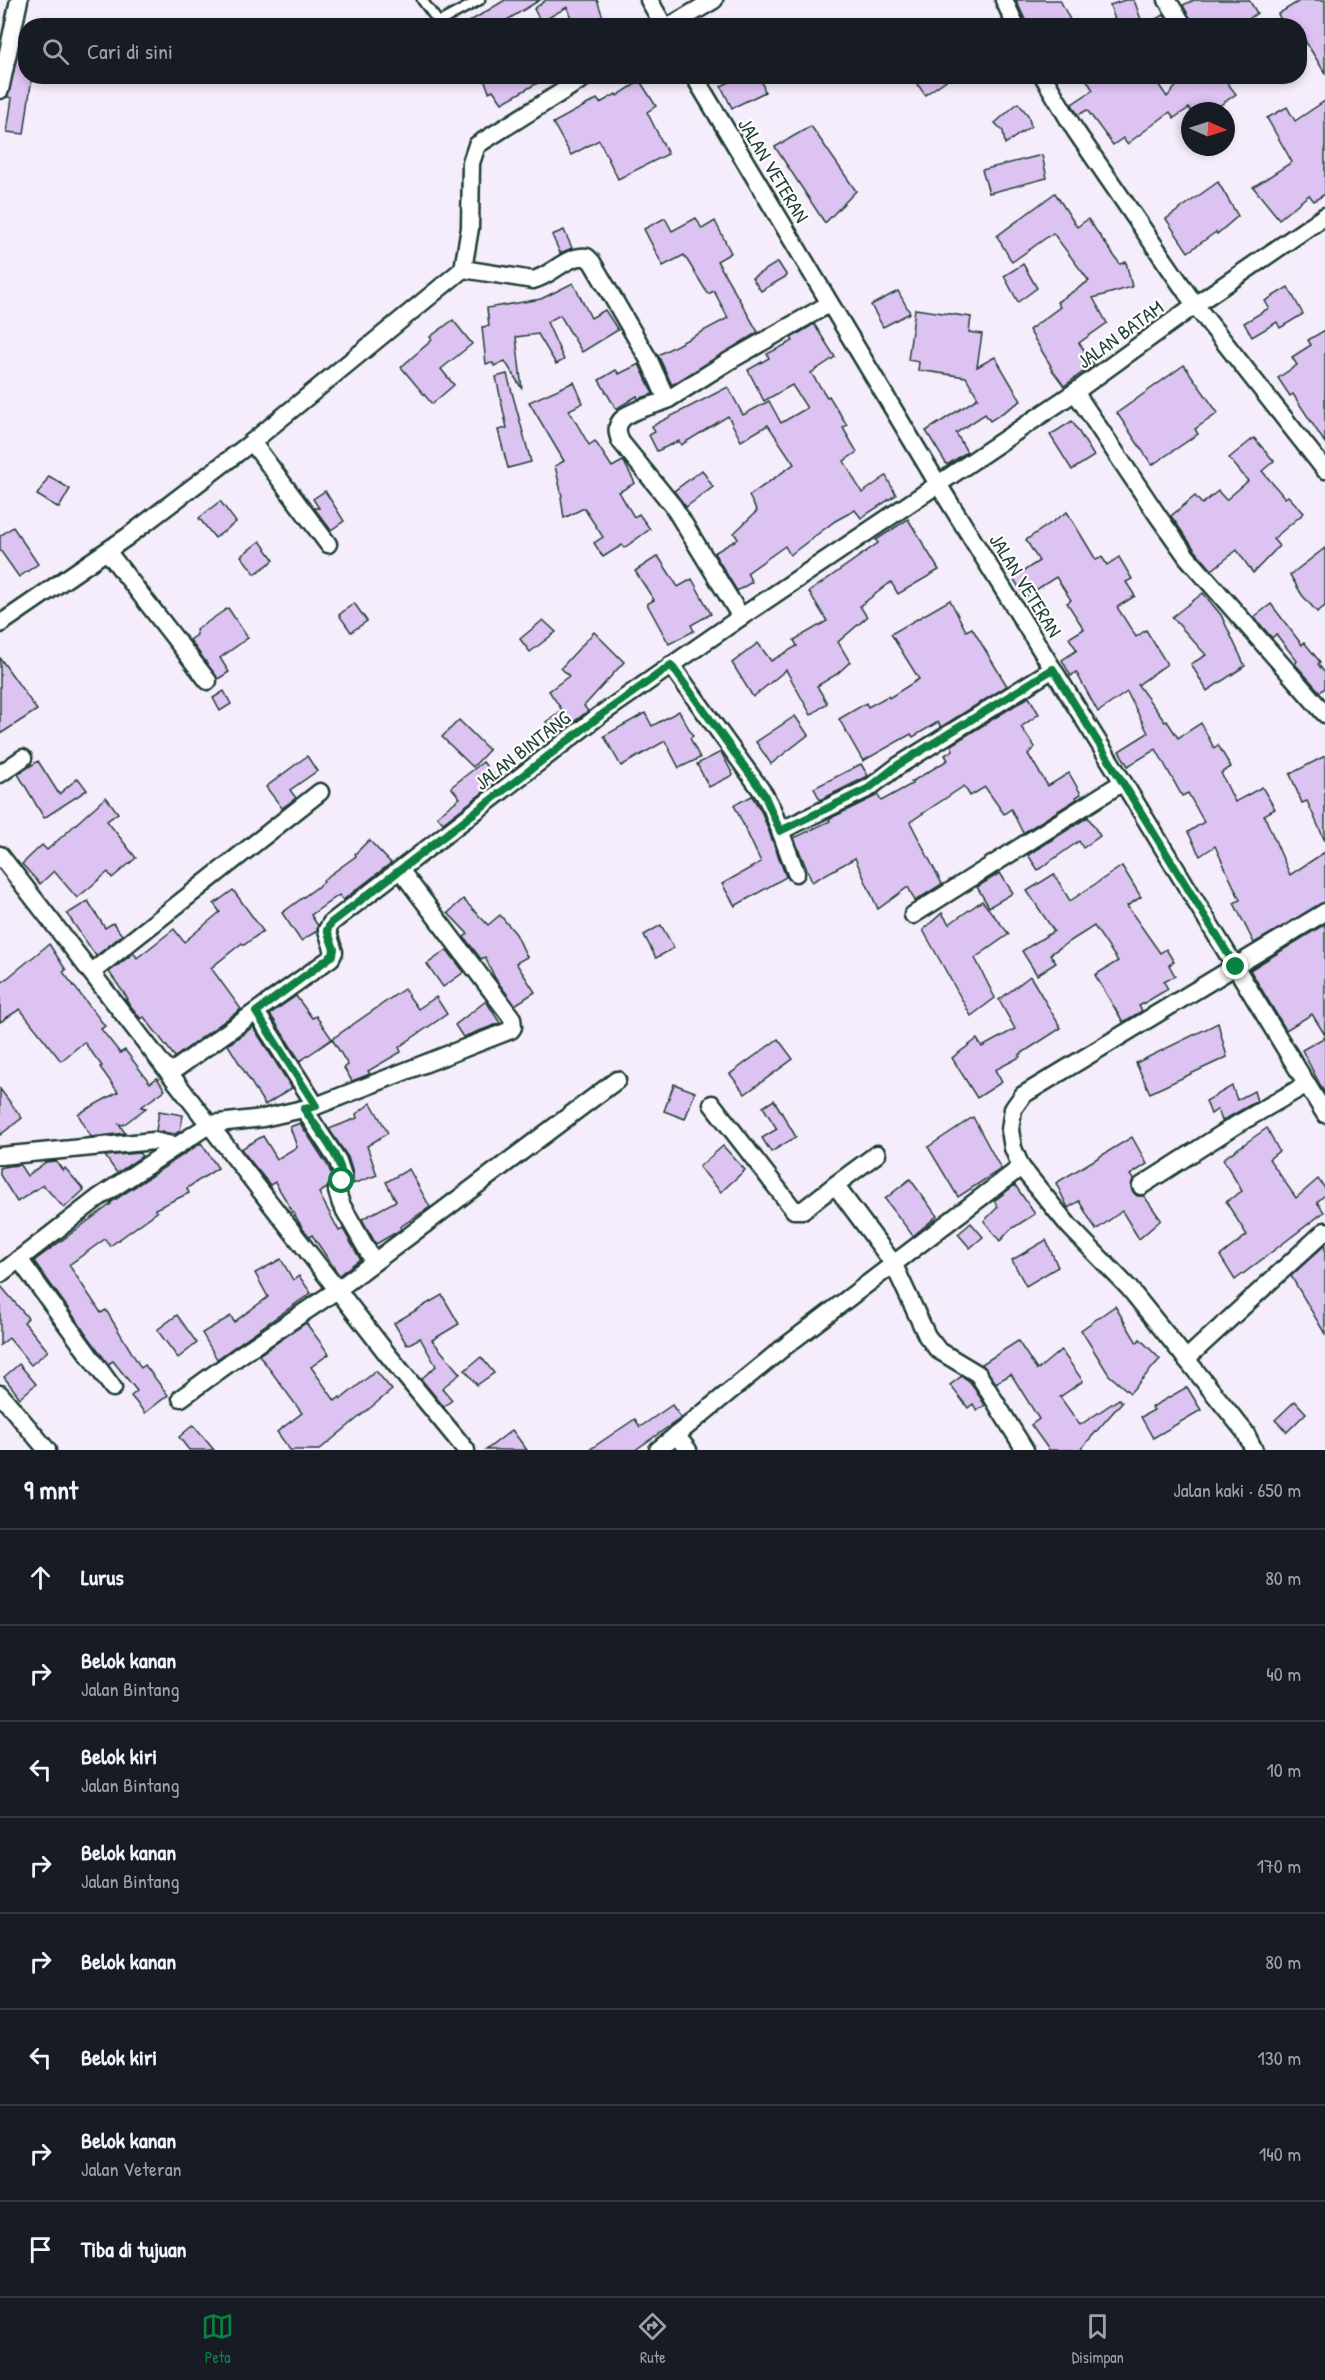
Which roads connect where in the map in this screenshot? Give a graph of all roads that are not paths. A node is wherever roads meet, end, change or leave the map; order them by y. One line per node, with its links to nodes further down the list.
1 (19, 0): 17 (street)
2 (423, 0): 8 (lane)
3 (480, 0): 9 (lane)
4 (649, 0): 10 (street)
5 (714, 0): 11 (street)
6 (1004, 0): 12 (street)
7 (1167, 0): 13 (street)
8 (435, 18)
9 (447, 18)
10 (659, 18)
11 (684, 18)
12 (1012, 18)
13 (1179, 18)
14 (574, 84): 19 (street)
15 (699, 84): 20 (street, JALAN VETERAN)
16 (1048, 84): 21 (street)
17 (0, 90)
18 (1325, 216): 21 (street, JALAN BATAM)
19 (463, 269): 23 (street); 24 (street)
20 (829, 304): 23 (street); 26 (street, JALAN VETERAN)
21 (1195, 305): 22 (street, JALAN BATAM); 25 (street)
22 (1075, 392): 26 (street, JALAN BATAM); 34 (street)
23 (667, 400): 29 (street)
24 (252, 442): 27 (street); 28 (street)
25 (1325, 470)
26 (938, 484): 29 (street, JALAN BINTANG); 32 (street, JALAN VETERAN)
27 (328, 544)
28 (107, 551): 30 (street); 33 (street)
29 (741, 617): 31 (street, JALAN BINTANG)
30 (0, 624)
31 (671, 665): 39 (street); 41 (street, JALAN BINTANG)
32 (1053, 669): 37 (street, JALAN VETERAN); 39 (street)
33 (208, 681)
34 (1325, 714)
35 (24, 758): 36 (street)
36 (0, 774)
37 (1123, 782): 44 (street); 45 (street, JALAN VETERAN)
38 (320, 792): 46 (street)
39 (780, 831): 42 (street)
40 (0, 855): 46 (street)
41 (401, 871): 47 (street, JALAN BINTANG); 52 (street)
42 (796, 873)
43 (1325, 912): 45 (street)
44 (913, 915)
45 (1236, 967): 50 (street, JALAN VETERAN); 58 (street)
46 (92, 972): 48 (street)
47 (256, 1012): 48 (street, JALAN BINTANG); 52 (street)
48 (170, 1073): 54 (street)
49 (618, 1080): 63 (street)
50 (1307, 1084): 53 (street, JALAN VETERAN); 60 (street)
51 (712, 1104): 59 (street)
52 (310, 1107): 54 (street); 63 (street)
53 (1325, 1114)
54 (210, 1124): 55 (street); 66 (street)
55 (176, 1146): 57 (street); 62 (street)
56 (877, 1154): 59 (street)
57 (0, 1156)
58 (1021, 1167): 64 (street); 67 (street)
59 (835, 1185): 64 (street)
60 (1141, 1186)
61 (1325, 1231): 67 (street)
62 (18, 1258): 65 (street); 68 (street)
63 (374, 1262): 66 (street)
64 (893, 1263): 71 (street); 76 (street)
65 (0, 1274)
66 (337, 1290): 70 (street); 73 (street)
67 (1186, 1359): 77 (street)
68 (113, 1388)
69 (0, 1394): 72 (street)
70 (181, 1398)
71 (676, 1435): 74 (street); 75 (street)
72 (47, 1450)
73 (466, 1450)
74 (657, 1450)
75 (688, 1450)
76 (1024, 1450)
77 (1254, 1450)

